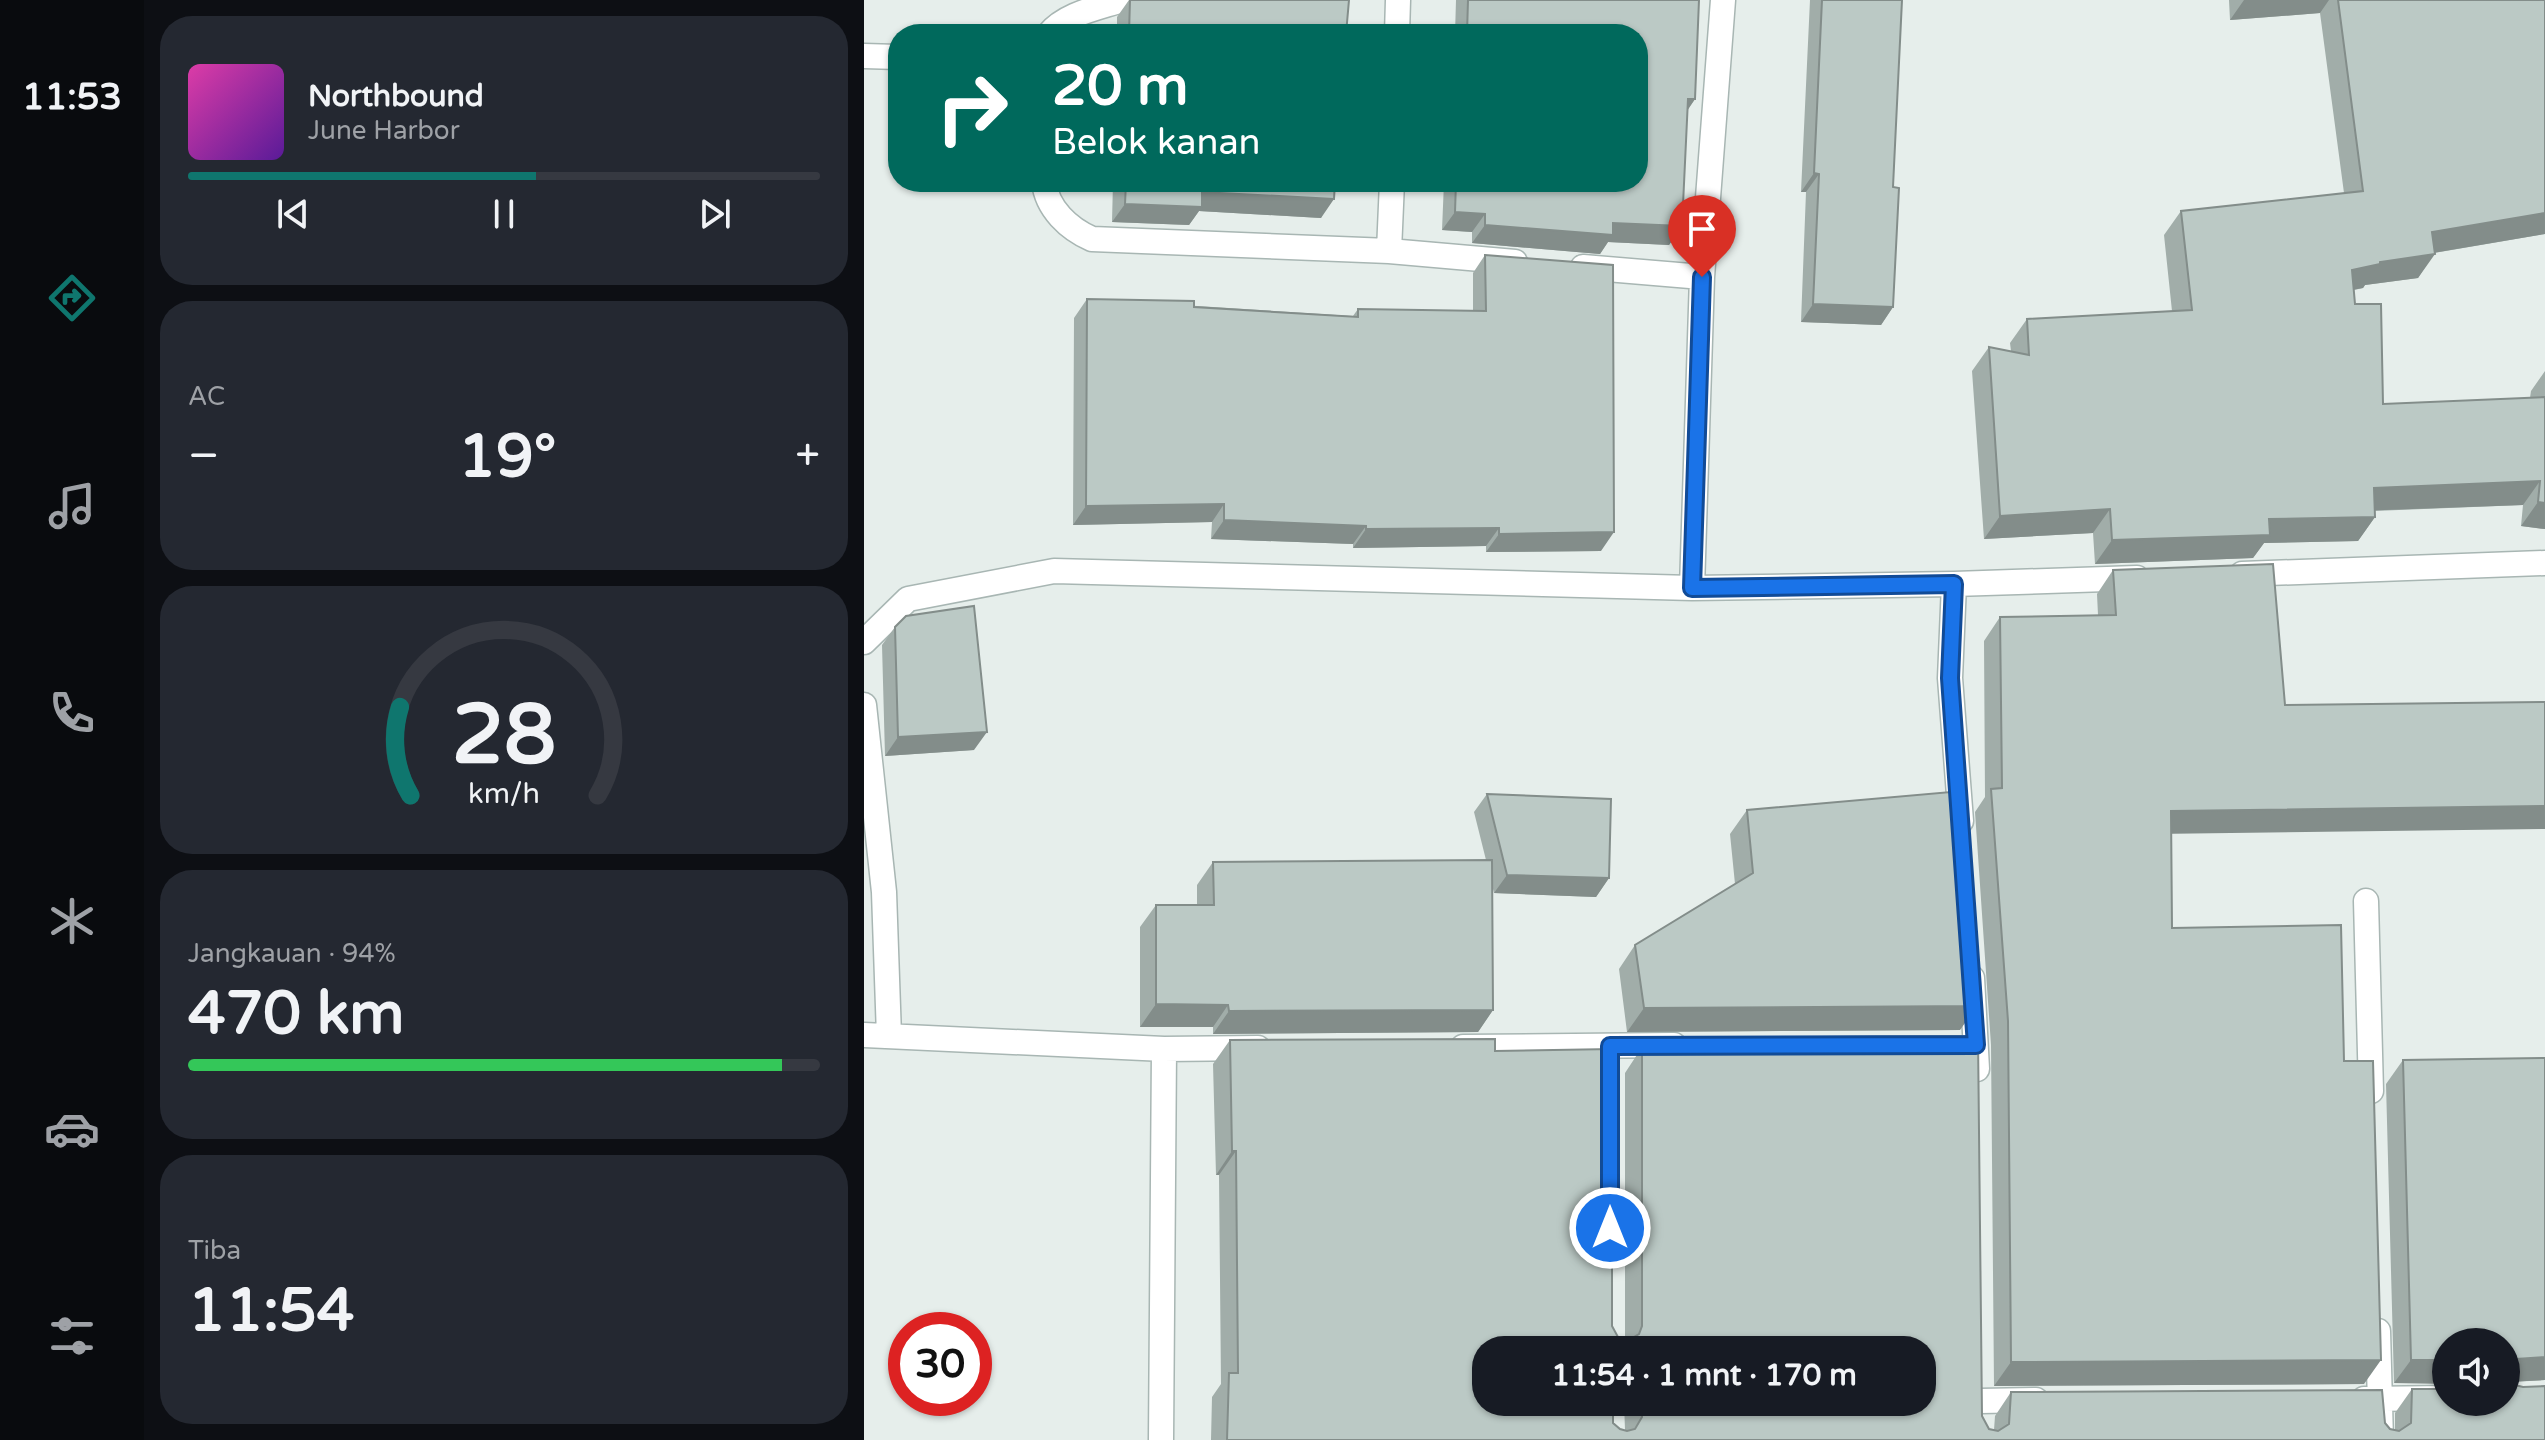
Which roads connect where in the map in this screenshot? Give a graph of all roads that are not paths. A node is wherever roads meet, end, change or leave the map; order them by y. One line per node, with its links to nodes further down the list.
1 (1122, 0): 4 (street)
2 (1398, 0): 5 (street)
3 (1723, 0): 11 (street)
4 (1058, 24)
5 (1397, 24)
6 (864, 56): 7 (street)
7 (888, 57)
8 (1048, 192): 10 (street)
9 (1392, 192): 10 (street)
10 (1389, 251): 11 (street)
11 (1702, 277): 16 (street)
12 (2545, 563): 13 (street)
13 (2226, 574)
14 (2162, 577): 15 (street)
15 (1954, 584): 16 (street); 19 (street)
16 (1692, 588): 17 (street)
17 (864, 642)
18 (864, 705): 23 (street)
19 (1963, 846)
20 (2366, 901): 33 (street)
21 (1970, 953): 26 (street)
22 (864, 1035): 23 (street)
23 (889, 1036): 30 (street)
24 (1690, 1045): 27 (street)
25 (1945, 1045): 26 (street)
26 (1976, 1045): 32 (street)
27 (1610, 1046): 28 (street); 31 (street)
28 (1435, 1047)
29 (1276, 1048): 30 (street)
30 (1164, 1049): 40 (street)
31 (1610, 1076)
32 (1977, 1091)
33 (2372, 1119)
34 (2377, 1306): 37 (street)
35 (2432, 1398): 37 (street)
36 (2348, 1399): 37 (street)
37 (2379, 1399): 41 (street)
38 (2060, 1400): 39 (street)
39 (1980, 1427)
40 (1161, 1440)
41 (2381, 1440)

